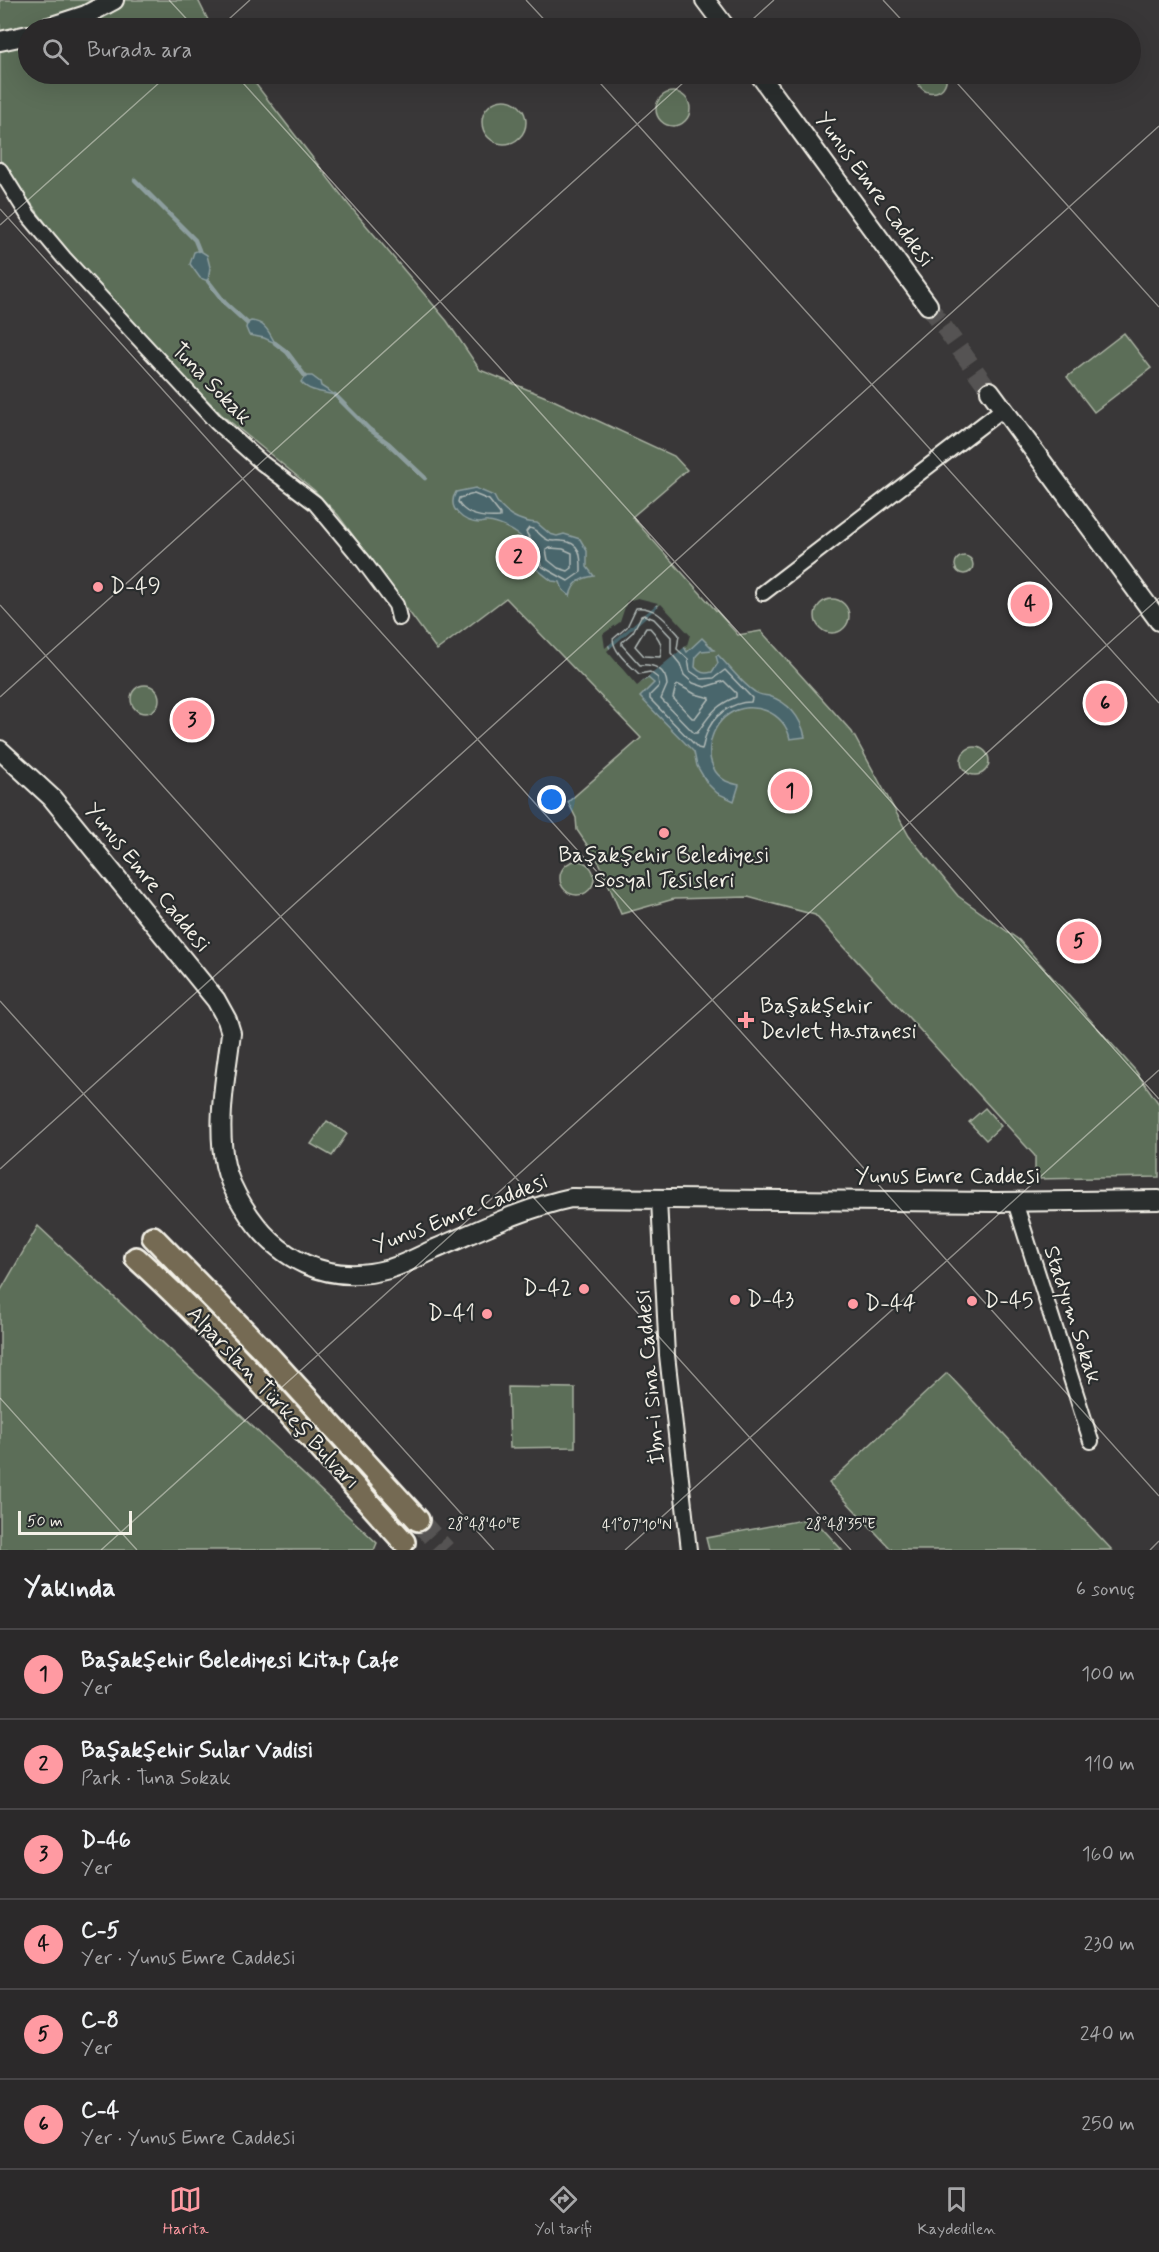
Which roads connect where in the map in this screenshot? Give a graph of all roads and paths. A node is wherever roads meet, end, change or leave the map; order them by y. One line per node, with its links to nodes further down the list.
1 (114, 0): 3 (street)
2 (705, 0): 4 (street)
3 (77, 18)
4 (718, 18)
5 (18, 37): 6 (street)
6 (0, 41)
7 (766, 84): 9 (street, Yunus Emre Caddesi)
8 (0, 170): 13 (street, Tuna Sokak)
9 (928, 305)
10 (990, 391): 11 (street)
11 (1002, 409): 12 (street); 14 (street)
12 (764, 593)
13 (399, 618)
14 (1159, 621)
15 (0, 750): 16 (street, Yunus Emre Caddesi)
16 (659, 1200): 18 (street, Yunus Emre Caddesi); 24 (street, İbn-i Sina Caddesi)
17 (1159, 1200): 18 (street, Yunus Emre Caddesi)
18 (1015, 1202): 21 (street, Stadyum Sokak)
19 (153, 1237): 22 (main road, Alparslan Türkeş Bulvarı)
20 (136, 1258): 23 (main road, Alparslan Türkeş Bulvarı)
21 (1091, 1441)
22 (418, 1520)
23 (404, 1542)
24 (689, 1550)

